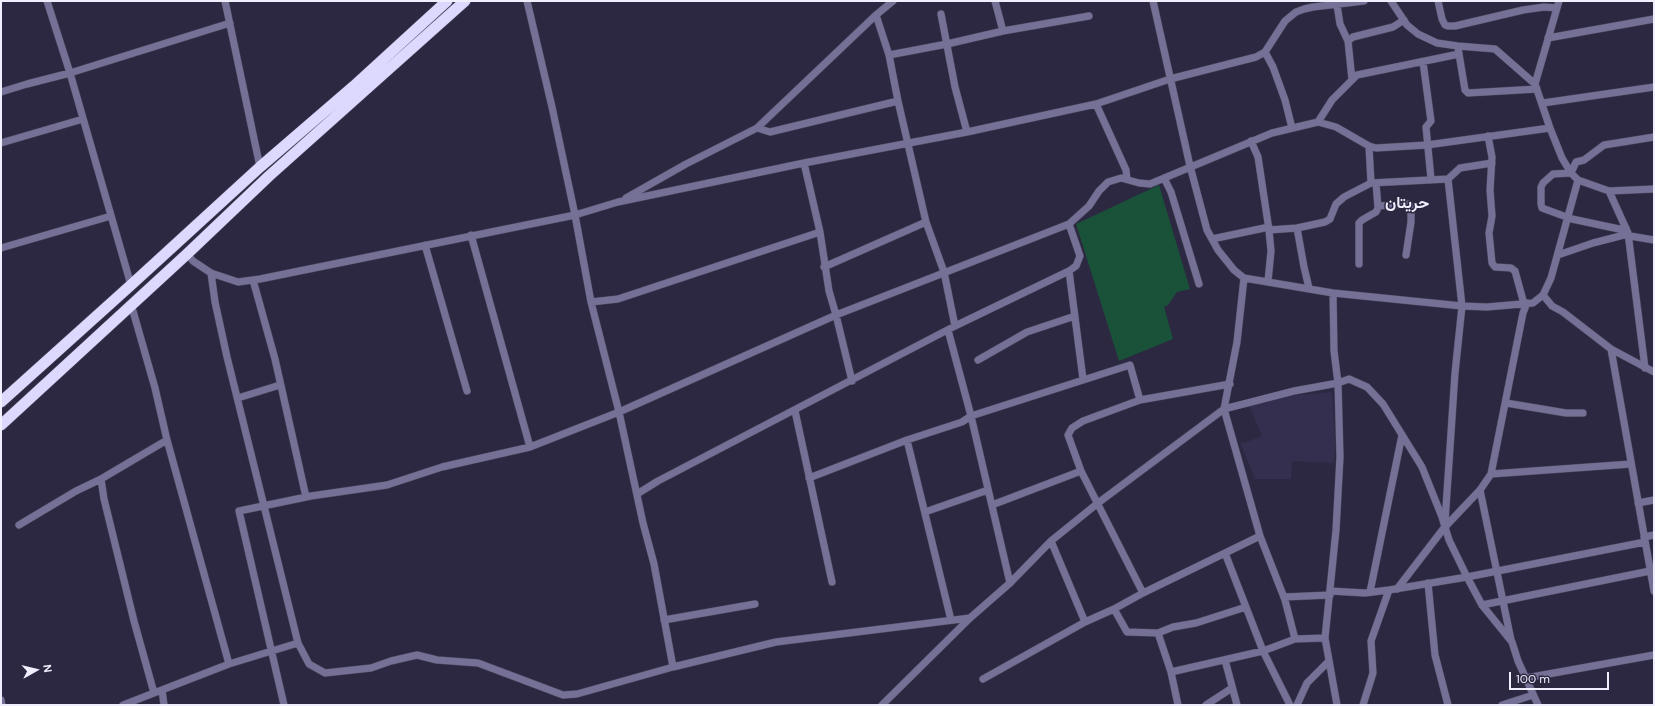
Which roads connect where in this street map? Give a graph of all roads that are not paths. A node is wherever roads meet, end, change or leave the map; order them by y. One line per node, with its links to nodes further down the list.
1 (47, 1): 31 (street)
2 (225, 1): 21 (street)
3 (447, 1): 56 (highway)
4 (465, 1): 82 (highway)
5 (527, 1): 68 (street)
6 (893, 1): 17 (street)
7 (995, 1): 22 (street)
8 (1152, 1): 32 (street)
9 (1364, 1): 12 (street)
10 (1391, 1): 20 (street)
11 (1438, 1): 14 (street)
12 (1348, 2): 15 (street)
13 (1324, 3): 15 (street); 27 (street)
14 (1558, 4): 23 (street)
15 (1337, 5): 24 (street)
16 (941, 14): 25 (street)
17 (876, 15): 29 (street); 42 (street)
18 (1089, 16): 22 (street)
19 (1654, 19): 23 (street)
20 (1404, 20): 24 (street); 26 (street)
21 (230, 23): 31 (street); 56 (street)
22 (1003, 31): 25 (street)
23 (1548, 38): 34 (street)
24 (1348, 41): 33 (street)
25 (947, 44): 29 (street); 45 (street)
26 (1458, 46): 28 (street); 34 (street)
27 (1265, 52): 32 (street); 43 (street)
28 (1459, 54): 30 (street); 34 (street)
29 (889, 55): 37 (street)
30 (1423, 62): 33 (street); 51 (street)
31 (70, 73): 36 (street); 40 (street)
32 (1170, 80): 39 (street); 55 (street)
33 (1352, 80): 41 (street)
34 (1536, 87): 38 (street)
35 (1654, 87): 38 (street)
36 (1, 92)
37 (898, 101): 42 (street); 49 (street)
38 (1543, 103): 44 (street)
39 (1096, 104): 45 (street); 59 (street)
40 (83, 119): 50 (street); 69 (street)
41 (1318, 122): 43 (street); 52 (street)
42 (757, 128): 66 (street)
43 (1292, 128): 48 (street)
44 (1550, 128): 46 (street); 57 (street)
45 (967, 132): 49 (street)
46 (1488, 136): 51 (street); 53 (street)
47 (1654, 137): 57 (street)
48 (1251, 141): 55 (street); 75 (street)
49 (908, 143): 54 (street); 71 (street)
50 (1, 144)
51 (1427, 145): 52 (street); 60 (street)
52 (1369, 146): 63 (street)
53 (1492, 162): 61 (street); 104 (street)
54 (804, 163): 66 (street); 76 (street)
55 (1190, 166): 58 (street); 80 (street)
56 (260, 167): 77 (highway)
57 (1570, 173): 62 (street); 70 (street)
58 (1164, 178): 59 (street); 98 (street)
59 (1127, 179): 72 (street)
60 (1431, 179): 61 (street); 63 (street)
61 (1448, 179): 106 (street)
62 (1578, 180): 65 (street); 70 (street)
63 (1374, 183): 67 (street); 73 (street)
64 (1654, 189): 65 (street)
65 (1609, 192): 74 (street)
66 (618, 202): 68 (street)
67 (1378, 206): 87 (street); 90 (street)
68 (575, 215): 78 (street); 103 (street)
69 (111, 216): 84 (street); 99 (street)
70 (1567, 218): 74 (street); 88 (street)
71 (926, 222): 91 (street); 93 (street)
72 (1069, 224): 92 (street); 93 (street)
73 (1297, 228): 75 (street); 100 (street)
74 (1626, 228): 79 (street)
75 (1269, 229): 80 (street); 97 (street)
76 (820, 232): 91 (street); 103 (street)
77 (187, 234): 82 (highway); 85 (highway)
78 (471, 235): 83 (street); 134 (street)
79 (1628, 236): 81 (street); 88 (street); 113 (street)
80 (1212, 239): 95 (street)
81 (1654, 240)
82 (197, 245): 86 (highway)
83 (425, 245): 96 (street); 120 (street)
84 (1, 248)
85 (168, 251): 89 (highway); 99 (highway)
86 (187, 254): 89 (highway); 94 (street)
87 (1406, 255)
88 (1558, 255): 102 (street)
89 (178, 262): 105 (highway)
90 (1359, 264)
91 (824, 267): 107 (street)
92 (1069, 271): 108 (street); 109 (street)
93 (944, 272): 107 (street); 109 (street)
94 (211, 273): 96 (street); 121 (street)
95 (1244, 278): 97 (street); 118 (street)
96 (253, 280): 119 (street)
97 (1268, 281): 100 (street)
98 (1199, 284)
99 (131, 286): 123 (highway)
100 (1309, 288): 101 (street)
101 (1333, 293): 106 (street); 117 (street)
102 (1543, 295): 104 (street); 111 (street)
103 (591, 302): 127 (street)
104 (1526, 303): 106 (street); 124 (street)
105 (131, 304): 130 (highway); 132 (street)
106 (1462, 306): 151 (street)
107 (836, 315): 116 (street); 127 (street)
108 (1075, 316): 112 (street); 115 (street)
109 (955, 326): 110 (street)
110 (948, 330): 116 (street); 129 (street)
111 (1611, 349): 113 (street); 135 (street)
112 (978, 360)
113 (1645, 368): 114 (street)
114 (1654, 372)
115 (1083, 379): 122 (street); 129 (street)
116 (852, 381): 126 (street)
117 (1338, 382): 125 (street); 131 (street); 168 (street)
118 (1230, 384): 122 (street); 125 (street)
119 (280, 385): 121 (street); 143 (street)
120 (467, 391)
121 (238, 398): 148 (street)
122 (1140, 400): 136 (street)
123 (1, 402)
124 (1506, 403): 128 (street); 137 (street)
125 (1224, 409): 145 (street); 153 (street)
126 (795, 411): 138 (street); 142 (street)
127 (619, 412): 134 (street); 142 (street)
128 (1583, 414)
129 (971, 416): 133 (street); 140 (street)
130 (1, 425)
131 (1402, 435): 151 (street); 166 (street)
132 (167, 440): 139 (street); 189 (street)
133 (907, 440): 138 (street); 149 (street)
134 (530, 447): 143 (street)
135 (1632, 464): 137 (street); 146 (street)
136 (1081, 471): 145 (street); 147 (street)
137 (1491, 474): 141 (street)
138 (809, 478): 160 (street)
139 (101, 479): 150 (street); 196 (street)
140 (988, 490): 147 (street); 149 (street)
141 (1480, 490): 151 (street); 158 (street)
142 (637, 494): 176 (street)
143 (306, 497): 148 (street)
144 (1654, 500): 146 (street)
145 (1098, 503): 155 (street); 167 (street)
146 (1638, 503): 154 (street)
147 (992, 505): 161 (street)
148 (263, 506): 183 (street); 185 (street)
149 (925, 512): 177 (street)
150 (19, 524)
151 (1444, 528): 159 (street); 163 (street)
152 (1654, 535): 154 (street)
153 (1260, 536): 156 (street); 169 (street)
154 (1645, 540): 157 (street); 158 (street)
155 (1050, 541): 161 (street); 178 (street)
156 (1225, 554): 167 (street); 173 (street)
157 (1651, 568): 165 (street); 170 (street)
158 (1496, 572): 159 (street); 170 (street)
159 (1467, 578): 162 (street); 172 (street)
160 (832, 582)
161 (1010, 583): 175 (street)
162 (1428, 583): 163 (street); 211 (street)
163 (1397, 589): 164 (street)
164 (1389, 590): 166 (street); 210 (street)
165 (1654, 591)
166 (1370, 592): 168 (street)
167 (1143, 593): 174 (street)
168 (1330, 593): 169 (street); 180 (street)
169 (1284, 597): 181 (street)
170 (1502, 602): 172 (street); 182 (street)
171 (755, 604): 176 (street)
172 (1482, 606): 182 (street)
173 (1246, 607): 179 (street); 184 (street)
174 (1114, 609): 178 (street); 179 (street)
175 (970, 618): 177 (street); 203 (street)
176 (664, 620): 190 (street)
177 (951, 620): 190 (street)
178 (1084, 622): 193 (street)
179 (1158, 633): 191 (street)
180 (1325, 638): 181 (street); 188 (street)
181 (1295, 639): 184 (street)
182 (1512, 642): 192 (street)
183 (298, 643): 185 (street); 190 (street)
184 (1263, 651): 187 (street); 207 (street)
185 (270, 652): 189 (street); 202 (street)
186 (1654, 656): 192 (street)
187 (1225, 660): 191 (street); 194 (street)
188 (1329, 661): 208 (street); 209 (street)
189 (229, 664): 195 (street)
190 (673, 667)
191 (1171, 672): 204 (street)
192 (1526, 678): 197 (street)
193 (983, 679)
194 (1232, 688): 205 (street); 206 (street)
195 (162, 690): 196 (street); 201 (street)
196 (154, 693): 200 (street)
197 (1533, 695): 212 (street); 213 (street)
198 (1, 700): 199 (street)
199 (2, 705)
200 (123, 705)
201 (164, 705)
202 (284, 705)
203 (882, 705)
204 (1178, 705)
205 (1206, 705)
206 (1237, 705)
207 (1290, 705)
208 (1297, 705)
209 (1337, 705)
210 (1363, 705)
211 (1448, 705)
212 (1502, 705)
213 (1538, 705)

